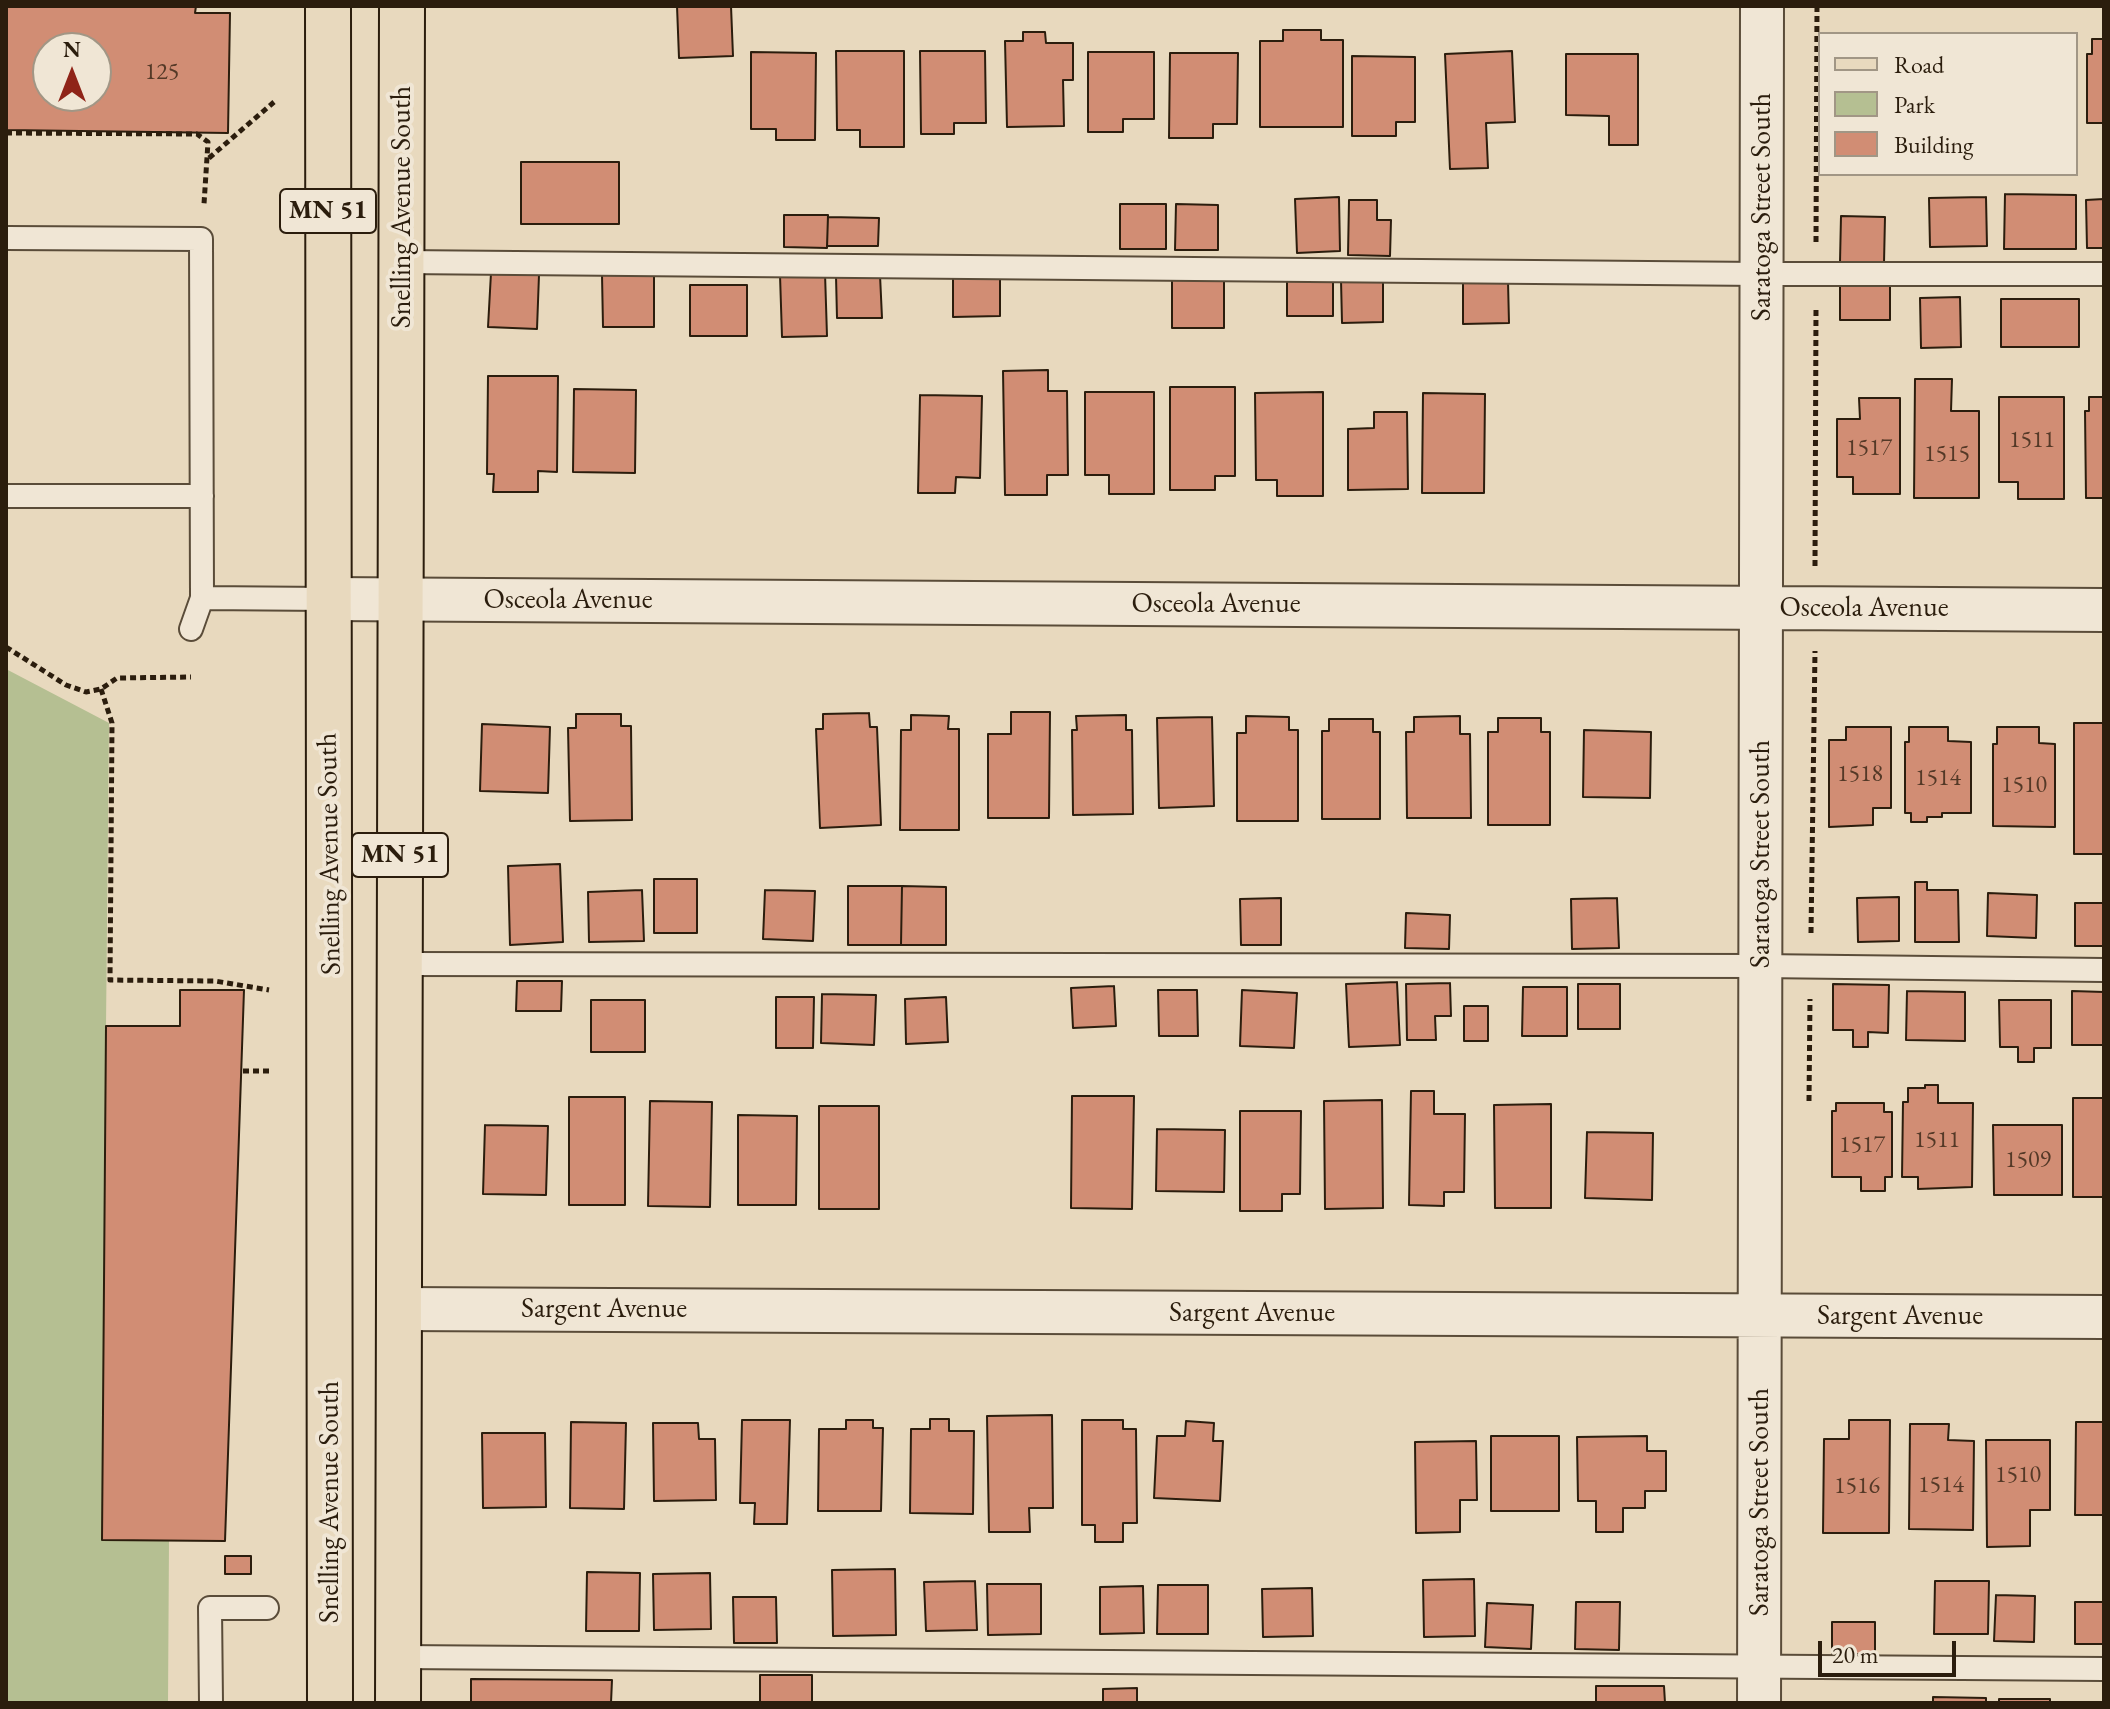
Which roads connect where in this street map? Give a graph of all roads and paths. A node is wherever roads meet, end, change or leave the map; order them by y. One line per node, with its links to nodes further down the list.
1 (328, 6): 15 (main road, Snelling Avenue South / MN 51)
2 (402, 6): 9 (main road, Snelling Avenue South / MN 51)
3 (1762, 6): 10 (street, Saratoga Street South)
4 (274, 102): 6 (path)
5 (6, 133): 6 (path)
6 (208, 158): 8 (path)
7 (6, 238): 8 (lane)
8 (201, 239): 13 (lane)
9 (402, 262): 10 (lane); 16 (main road, Snelling Avenue South / MN 51)
10 (1761, 274): 11 (lane); 17 (street, Saratoga Street South)
11 (2104, 274)
12 (6, 496): 13 (lane)
13 (202, 496): 14 (lane)
14 (202, 598): 15 (lane); 19 (lane)
15 (328, 599): 16 (street, Osceola Avenue); 37 (main road, Snelling Avenue South / MN 51)
16 (400, 600): 17 (street, Osceola Avenue); 23 (main road, Snelling Avenue South / MN 51)
17 (1761, 607): 18 (street, Osceola Avenue); 24 (street, Saratoga Street South)
18 (2104, 610)
19 (191, 629)
20 (6, 647): 22 (path)
21 (191, 677): 22 (path)
22 (101, 689): 26 (path)
23 (401, 964): 24 (lane); 29 (main road, Snelling Avenue South / MN 51)
24 (1760, 966): 25 (lane); 30 (street, Saratoga Street South)
25 (2104, 970)
26 (269, 990)
27 (243, 1071): 28 (path)
28 (269, 1071)
29 (399, 1309): 30 (street, Sargent Avenue); 33 (main road, Snelling Avenue South / MN 51)
30 (1760, 1316): 31 (street, Sargent Avenue); 35 (street, Saratoga Street South)
31 (2104, 1317)
32 (267, 1608): 36 (lane)
33 (399, 1657): 35 (lane); 38 (main road, Snelling Avenue South / MN 51)
34 (2104, 1669): 35 (lane)
35 (1759, 1685)
36 (211, 1703)
37 (330, 1703)
38 (398, 1703)

